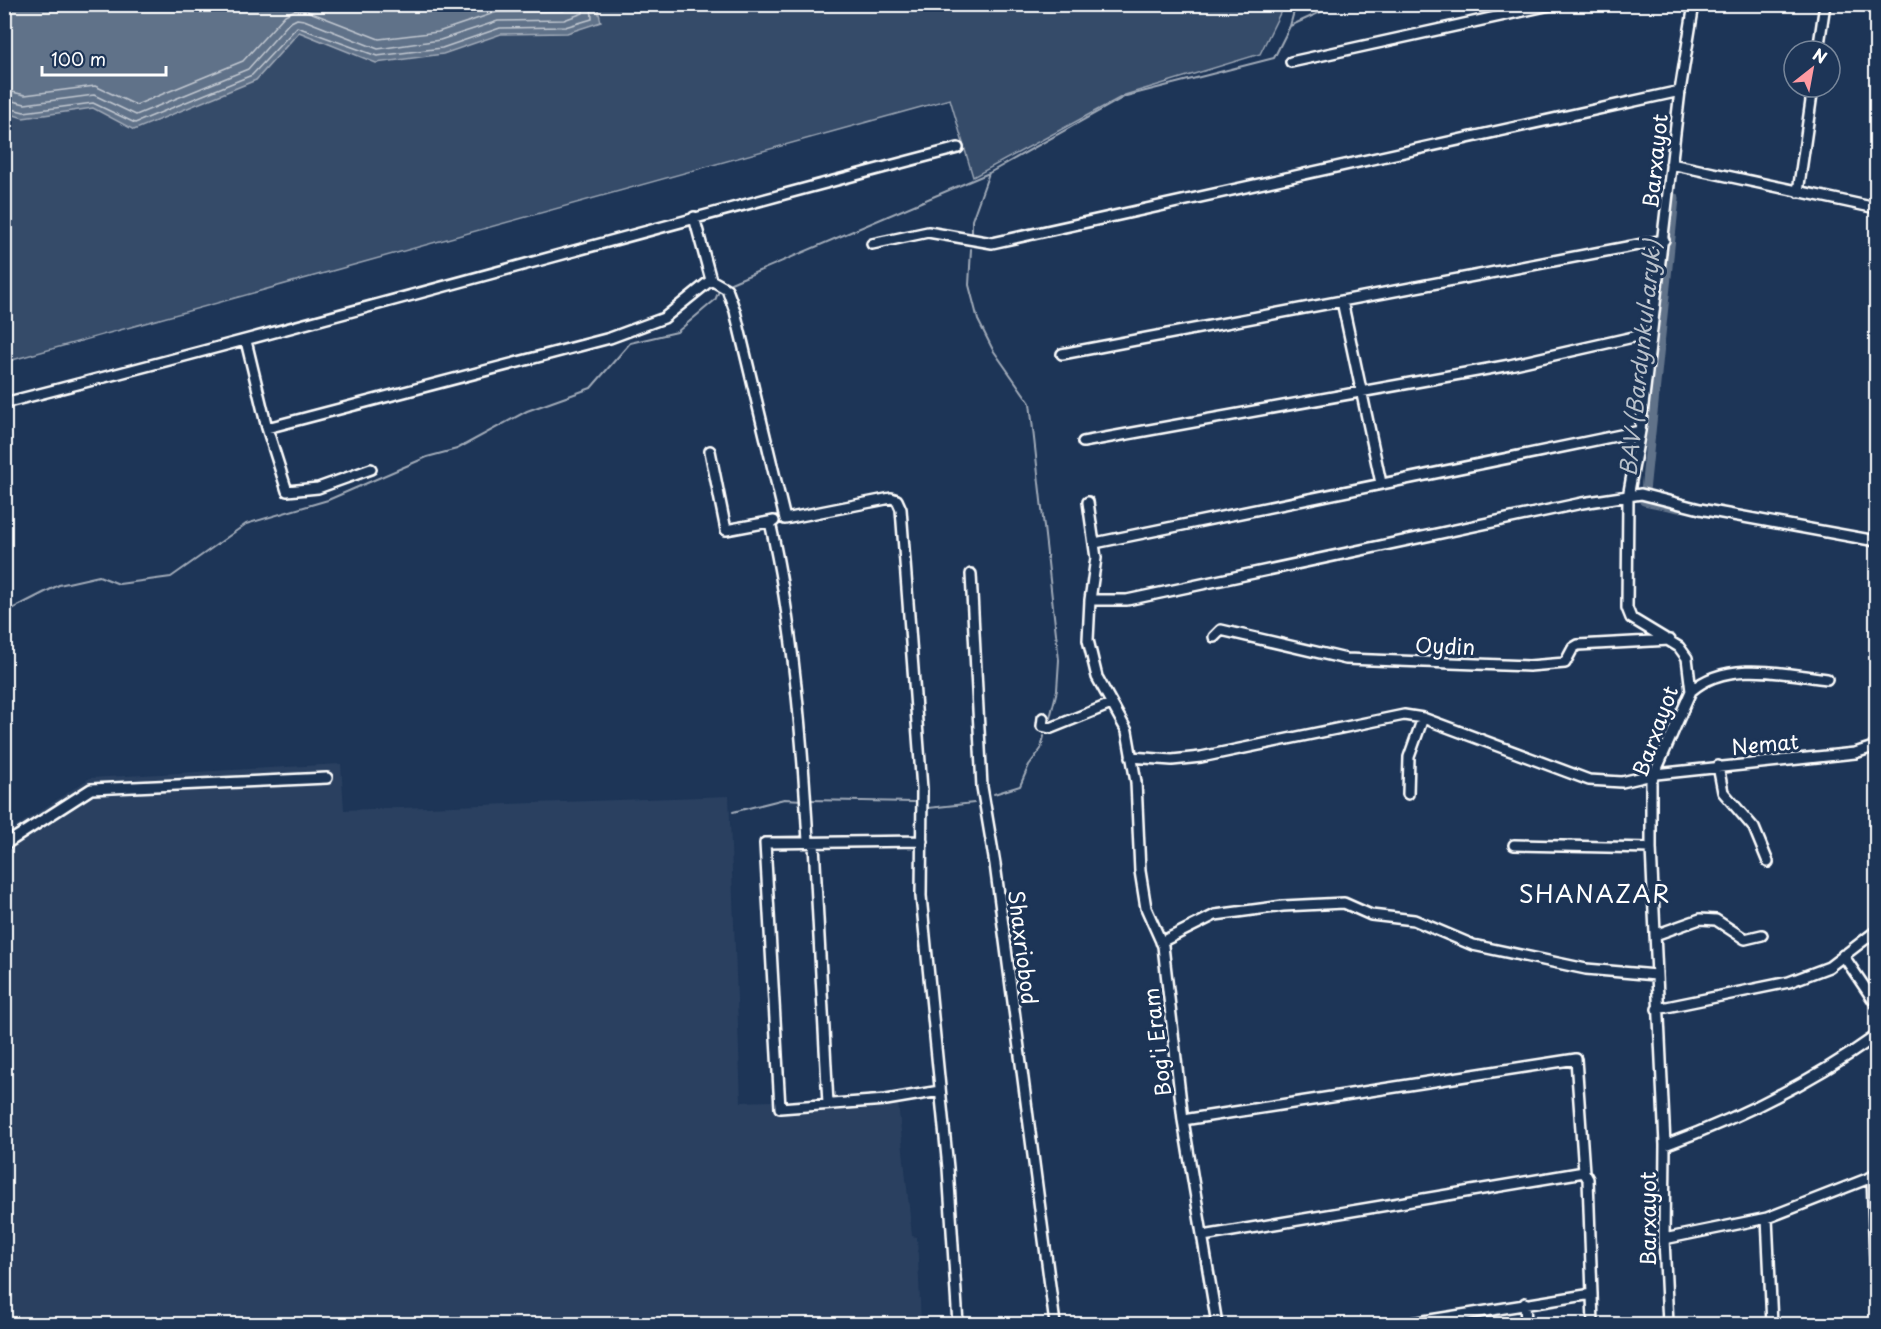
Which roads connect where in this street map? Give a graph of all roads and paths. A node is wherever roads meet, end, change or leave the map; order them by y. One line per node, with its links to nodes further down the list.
1 (1555, 4): 5 (street)
2 (1694, 4): 6 (street, Barxayot)
3 (1825, 4): 4 (street)
4 (1820, 39)
5 (1291, 62)
6 (1680, 91): 9 (street, Barxayot); 14 (street)
7 (1811, 99): 10 (street)
8 (958, 148): 12 (street)
9 (1671, 164): 10 (street); 13 (street, Barxayot)
10 (1798, 192): 11 (street)
11 (1876, 208)
12 (694, 217): 15 (street); 18 (street)
13 (1664, 240): 16 (street); 17 (street, Barxayot)
14 (872, 244)
15 (711, 280): 22 (street); 30 (street)
16 (1342, 301): 19 (street); 20 (street)
17 (1651, 333): 20 (street); 23 (street, Barxayot)
18 (246, 341): 21 (street); 22 (street)
19 (1062, 354)
20 (1359, 390): 24 (street); 27 (street)
21 (4, 403)
22 (267, 428): 26 (street)
23 (1640, 431): 27 (street); 28 (street, Barxayot)
24 (1083, 442)
25 (710, 451): 31 (street)
26 (371, 469)
27 (1381, 483): 33 (street)
28 (1628, 497): 32 (street); 35 (street); 37 (street, Barxayot)
29 (1088, 502): 33 (street, Bog'i Eram)
30 (785, 519): 31 (street); 49 (street)
31 (770, 522): 50 (street)
32 (1876, 541)
33 (1095, 543): 35 (street, Bog'i Eram)
34 (971, 574): 77 (street, Shaxriobod)
35 (1090, 600): 40 (street, Bog'i Eram)
36 (1214, 637): 37 (street, Oydin)
37 (1671, 640): 39 (street, Barxayot)
38 (1827, 679): 39 (street)
39 (1691, 691): 46 (street, Barxayot)
40 (1111, 704): 41 (street); 44 (street, Bog'i Eram)
41 (1043, 718)
42 (1423, 718): 44 (street, Nemat); 46 (street, Nemat); 48 (street)
43 (1876, 746): 45 (street, Nemat)
44 (1131, 757): 58 (street, Bog'i Eram)
45 (1718, 766): 46 (street, Nemat); 54 (street)
46 (1656, 774): 53 (street, Barxayot)
47 (327, 778): 52 (street)
48 (1408, 794)
49 (922, 841): 50 (street); 64 (street)
50 (811, 843): 65 (street); 65 (street)
51 (1514, 844): 53 (street)
52 (4, 845)
53 (1651, 848): 56 (street, Barxayot)
54 (1768, 861)
55 (1876, 931): 59 (street)
56 (1655, 935): 57 (street); 60 (street, Barxayot)
57 (1762, 935)
58 (1161, 942): 60 (street); 66 (street, Bog'i Eram)
59 (1843, 955): 61 (street); 62 (street)
60 (1656, 975): 62 (street, Barxayot)
61 (1876, 1004)
62 (1657, 1009): 67 (street, Barxayot)
63 (1876, 1036): 67 (street)
64 (940, 1091): 65 (street); 76 (street)
65 (828, 1104)
66 (1183, 1120): 68 (street); 71 (street, Bog'i Eram)
67 (1665, 1145): 72 (street, Barxayot)
68 (1584, 1172): 71 (street); 74 (street)
69 (1874, 1175): 70 (street); 73 (street)
70 (1767, 1218): 72 (street); 83 (street)
71 (1203, 1236): 78 (street, Bog'i Eram)
72 (1664, 1239): 82 (street, Barxayot)
73 (1876, 1287)
74 (1592, 1294): 75 (street); 81 (street)
75 (1526, 1303): 79 (street); 80 (street)
76 (958, 1324)
77 (1055, 1324)
78 (1217, 1324)
79 (1405, 1324)
80 (1526, 1324)
81 (1593, 1324)
82 (1668, 1324)
83 (1772, 1324)

